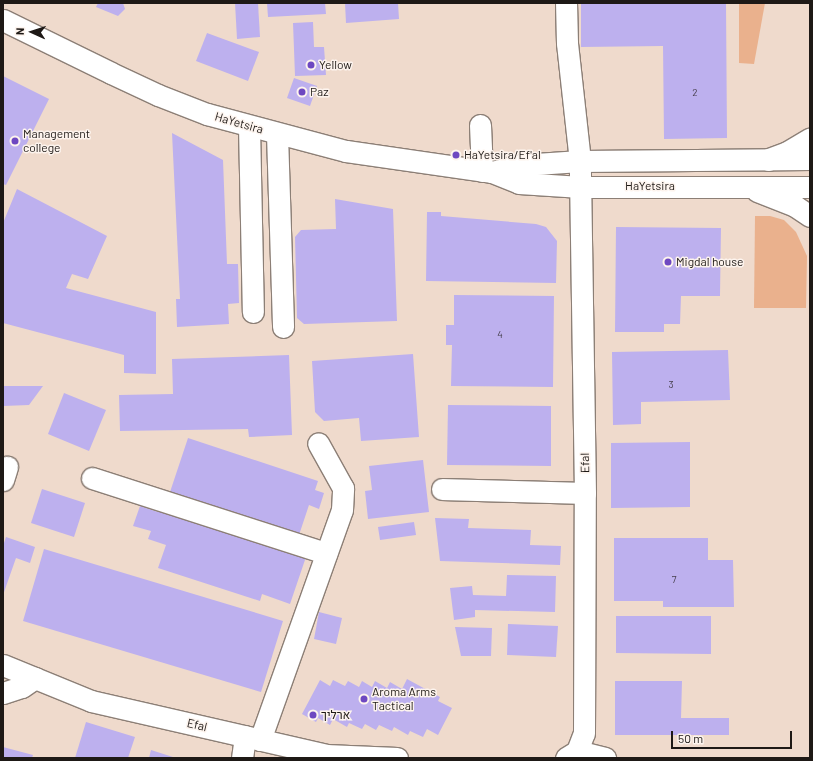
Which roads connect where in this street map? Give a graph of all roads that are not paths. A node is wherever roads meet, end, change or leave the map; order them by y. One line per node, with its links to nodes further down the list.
1 (566, 3): 3 (street, Efal)
2 (3, 20): 5 (street, HaYetsira)
3 (575, 111): 9 (street); 11 (street, Efal)
4 (480, 125): 12 (street)
5 (250, 126): 6 (street, HaYetsira); 17 (street)
6 (277, 134): 12 (street, HaYetsira); 18 (street)
7 (810, 140): 10 (main road)
8 (810, 159): 10 (street, HaYetsira)
9 (622, 160): 10 (street, HaYetsira); 11 (street, HaYetsira)
10 (769, 160)
11 (580, 161): 12 (street, HaYetsira); 13 (street, Efal)
12 (487, 171): 13 (street, HaYetsira)
13 (581, 186): 14 (street, HaYetsira); 22 (street, Efal)
14 (743, 186): 15 (street, HaYetsira); 16 (street)
15 (810, 187)
16 (810, 216)
17 (253, 312)
18 (283, 327)
19 (318, 443): 23 (street)
20 (92, 478): 23 (street)
21 (442, 489): 22 (street)
22 (585, 493): 28 (street, Efal)
23 (326, 552): 27 (street)
24 (3, 665): 25 (street, Efal)
25 (35, 678): 26 (street); 27 (street, Efal)
26 (3, 692)
27 (253, 738): 29 (street); 30 (street, Efal)
28 (571, 755): 31 (street)
29 (242, 758)
30 (398, 758)
31 (604, 758)

